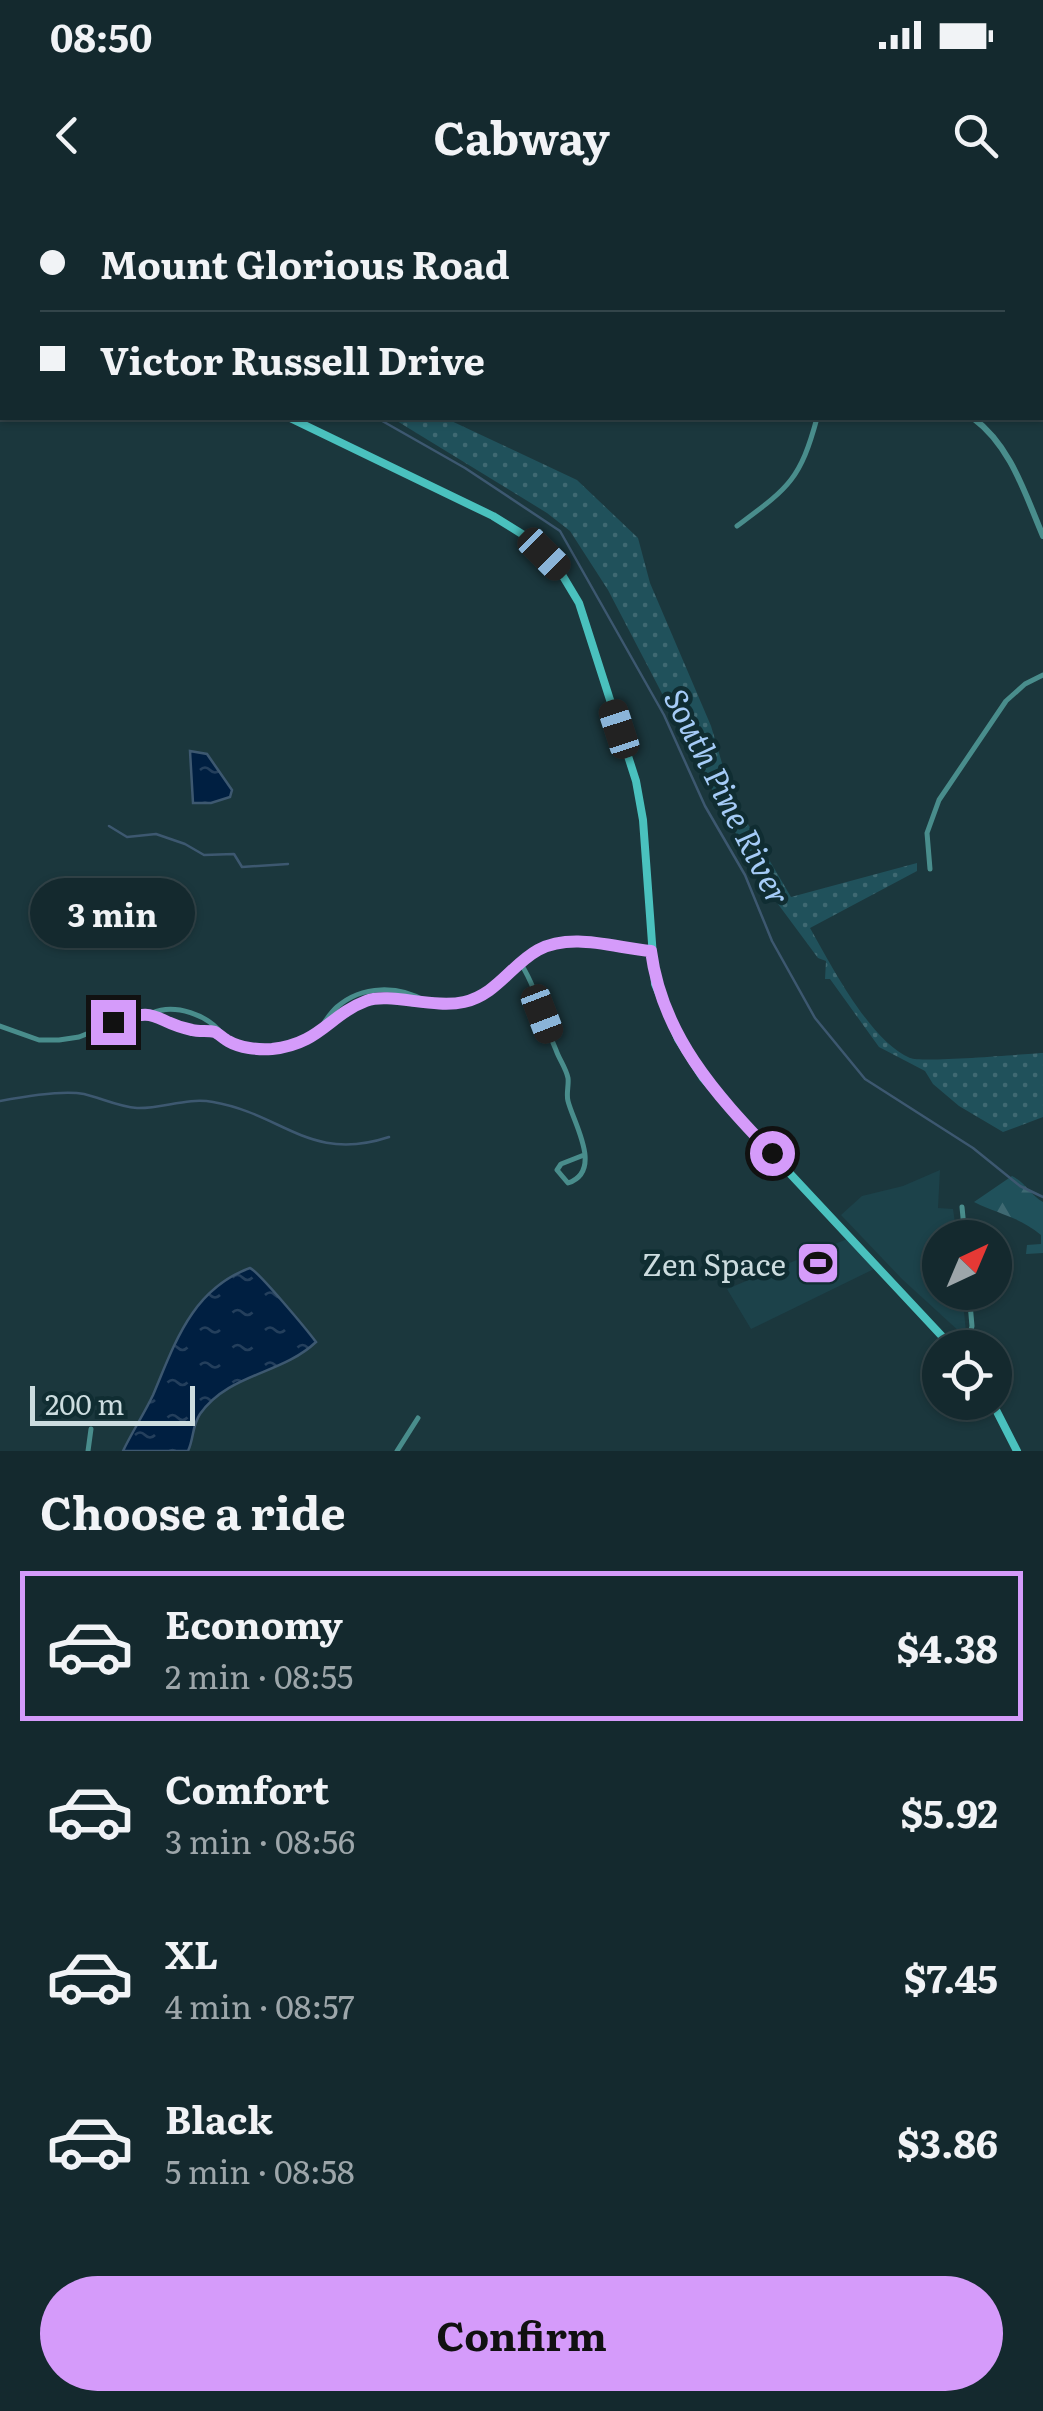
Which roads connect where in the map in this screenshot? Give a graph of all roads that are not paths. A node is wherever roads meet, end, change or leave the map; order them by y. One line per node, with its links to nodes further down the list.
1 (294, 420): 8 (main road)
2 (816, 420): 4 (street)
3 (975, 420): 5 (street)
4 (737, 526)
5 (1043, 536)
6 (1043, 675): 7 (street)
7 (930, 870)
8 (651, 951): 9 (street); 20 (main road)
9 (521, 964): 11 (street); 17 (street)
10 (354, 996): 11 (street); 12 (street); 15 (street)
11 (429, 1003): 12 (street)
12 (358, 1005): 15 (street)
13 (150, 1014): 14 (street); 16 (street); 16 (street)
14 (0, 1026)
15 (314, 1036): 16 (street)
16 (222, 1037)
17 (584, 1155): 17 (street)
18 (962, 1207): 19 (street)
19 (963, 1220)
20 (937, 1330)
21 (418, 1418): 25 (street)
22 (1001, 1420): 26 (main road)
23 (91, 1429): 24 (street)
24 (88, 1451)
25 (398, 1451)
26 (1017, 1451)

